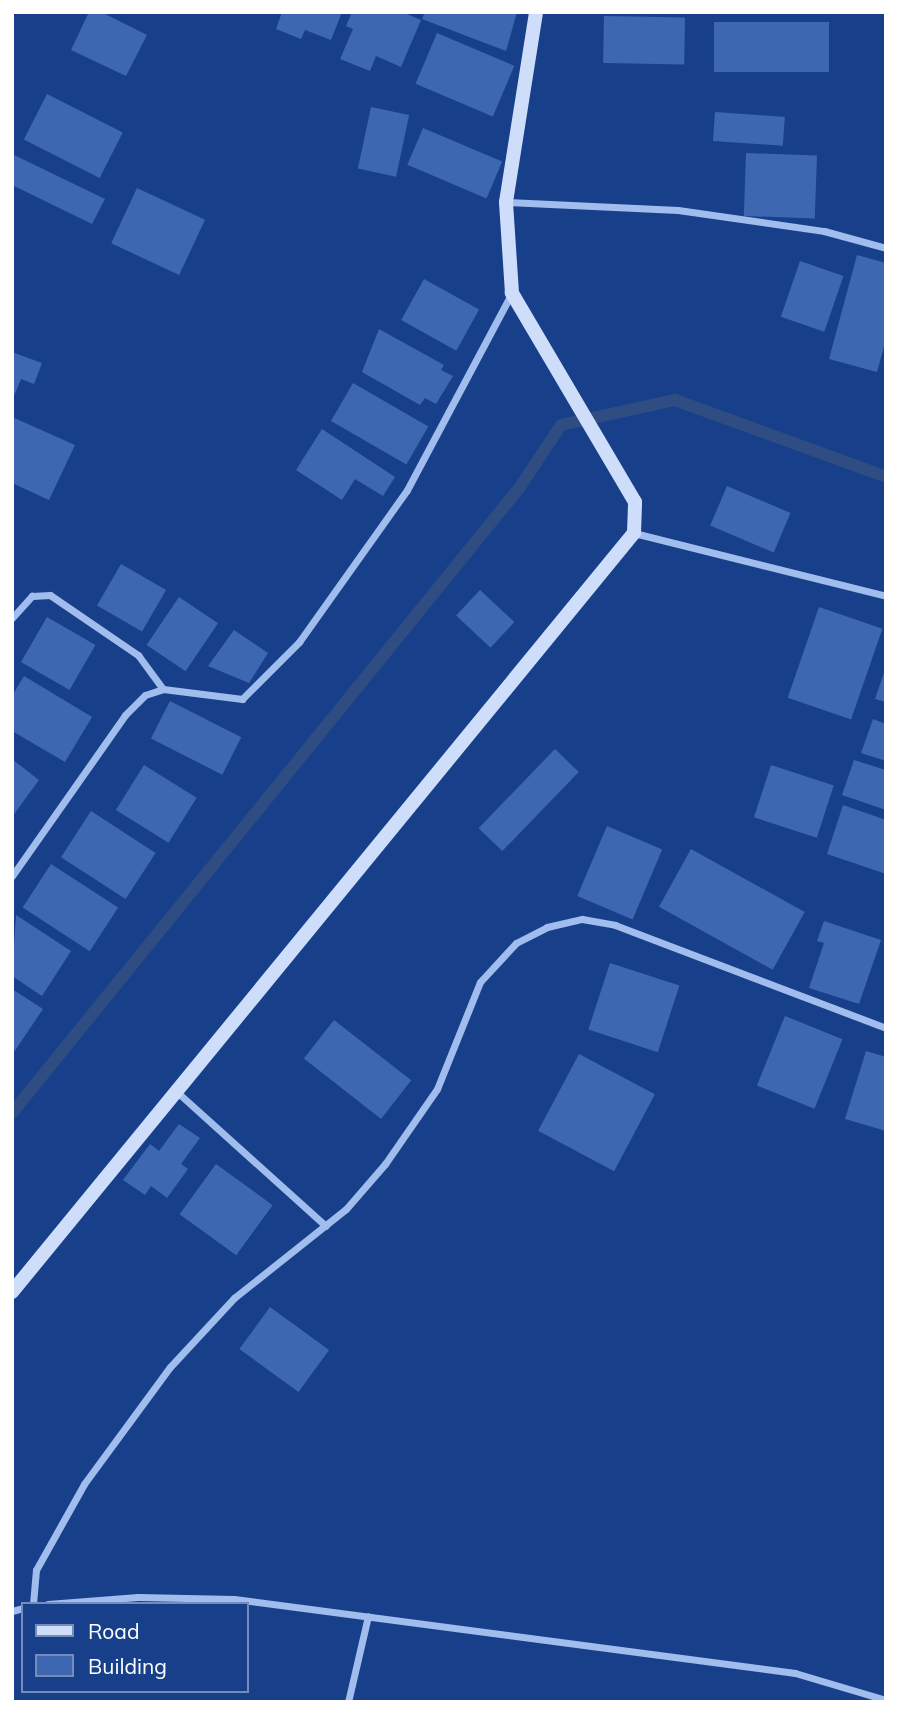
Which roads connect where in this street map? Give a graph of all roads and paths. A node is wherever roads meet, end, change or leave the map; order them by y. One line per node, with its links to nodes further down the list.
1 (536, 12): 2 (street)
2 (506, 202): 3 (street); 4 (street)
3 (886, 248)
4 (512, 293): 5 (street); 8 (street)
5 (634, 533): 6 (street); 11 (street)
6 (886, 596)
7 (12, 618): 8 (street)
8 (163, 689): 9 (street)
9 (12, 876)
10 (886, 1028): 12 (street)
11 (176, 1091): 12 (street); 13 (street)
12 (326, 1226): 14 (street)
13 (12, 1292)
14 (33, 1602)
15 (74, 1602): 16 (street)
16 (368, 1616): 17 (street); 18 (street)
17 (886, 1700)
18 (348, 1702)

